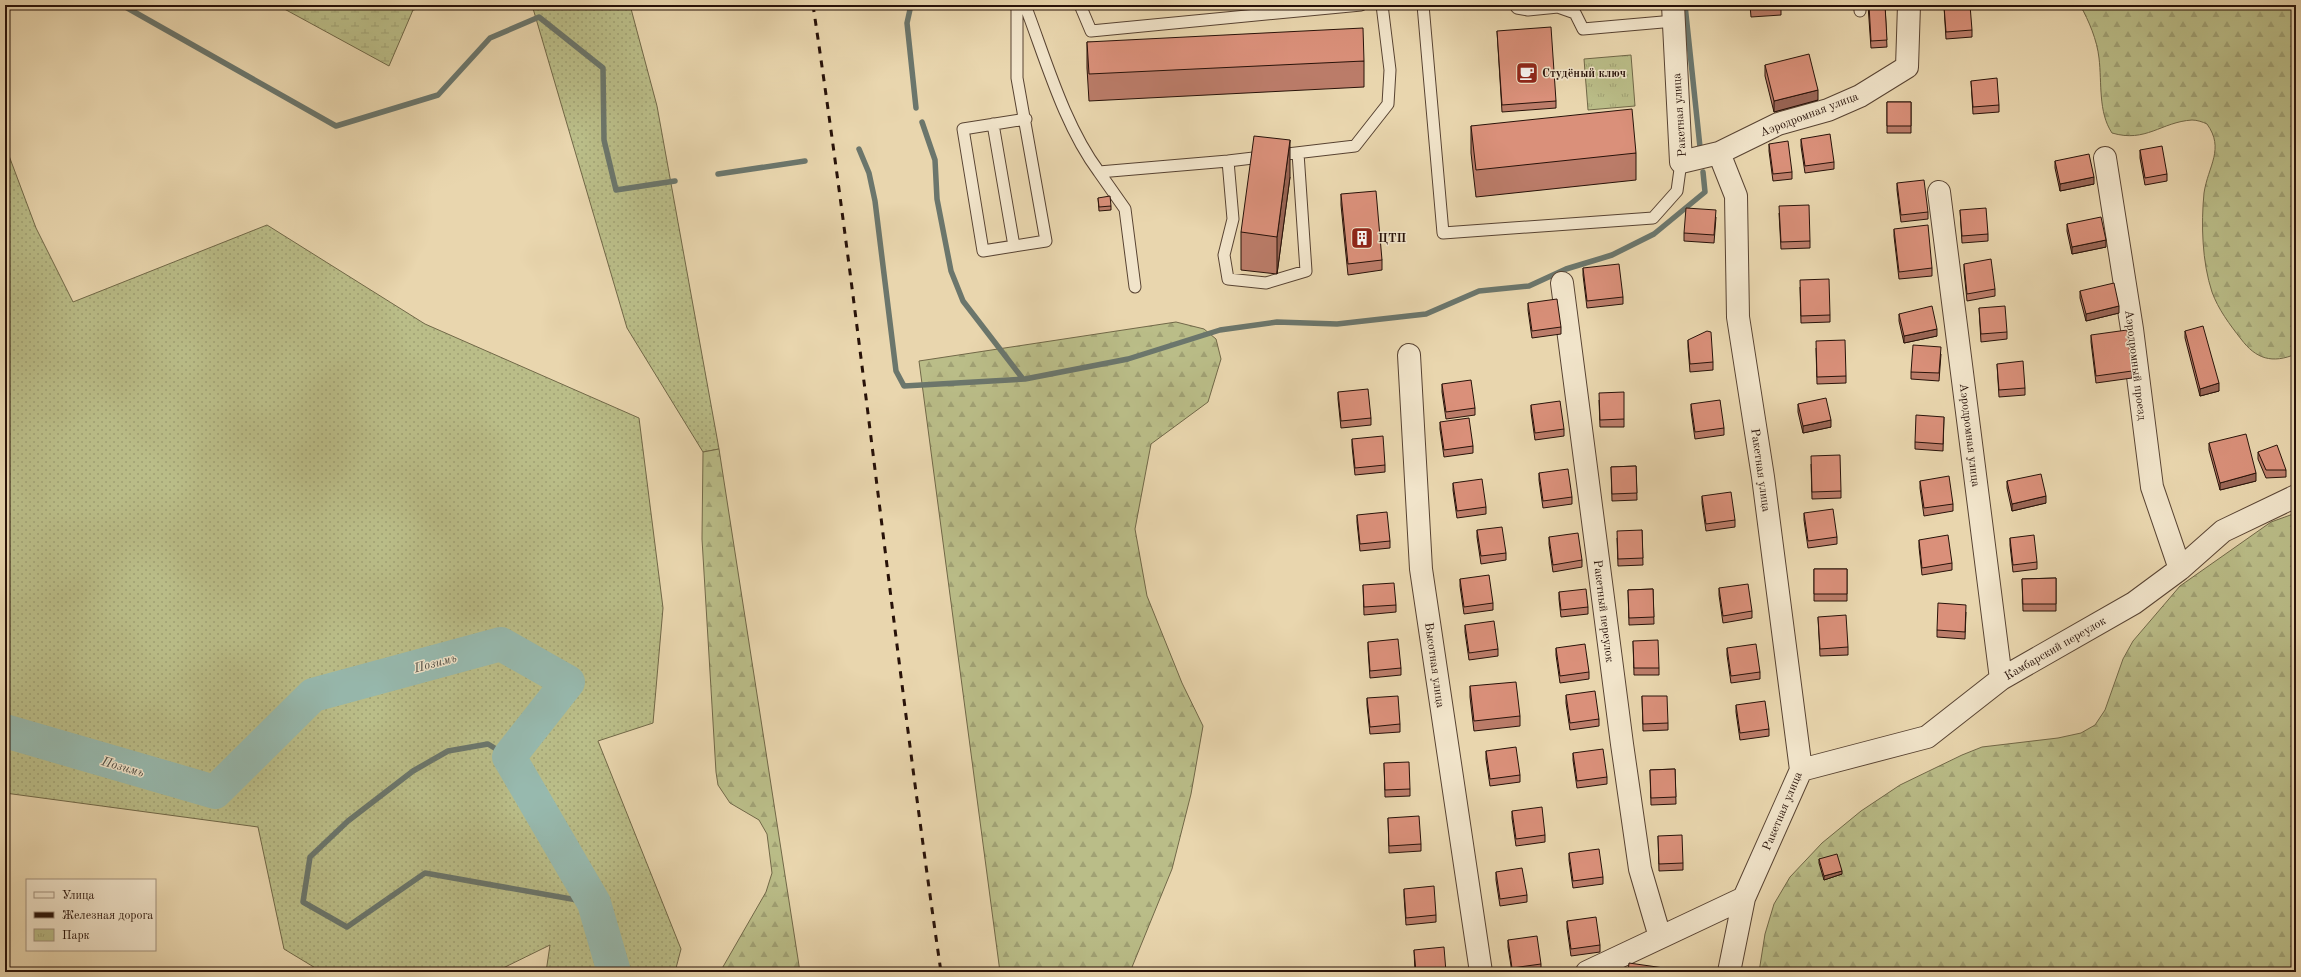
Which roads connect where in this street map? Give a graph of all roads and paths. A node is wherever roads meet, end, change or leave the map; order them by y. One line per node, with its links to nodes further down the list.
1 (1017, 5): 10 (lane)
2 (1025, 5): 17 (lane)
3 (1080, 5): 4 (lane)
4 (1361, 5)
5 (1382, 5): 12 (lane)
6 (1423, 5): 16 (lane)
7 (1515, 5): 9 (lane)
8 (1909, 5): 13 (street, Аэродромная улица)
9 (1673, 13): 16 (street, Ракетная улица)
10 (1026, 119): 11 (lane); 19 (lane)
11 (994, 124): 19 (lane); 19 (lane)
12 (1298, 153): 15 (lane); 15 (lane)
13 (1719, 153): 16 (street, Ракетная улица); 26 (street, Ракетная улица)
14 (2106, 158): 24 (street, Аэродромный проезд)
15 (1228, 161): 17 (lane)
16 (1681, 162)
17 (1099, 172): 21 (lane)
18 (1939, 192): 25 (street, Аэродромная улица)
19 (1014, 246)
20 (1562, 283): 28 (street, Ракетный переулок)
21 (1135, 287)
22 (1409, 355): 29 (street, Высотная улица)
23 (2296, 496): 24 (street, Камбарский переулок)
24 (2180, 569): 25 (street, Камбарский переулок)
25 (2001, 678): 26 (street, Камбарский переулок)
26 (1801, 770): 27 (street, Ракетная улица)
27 (1744, 898): 28 (street); 31 (street, Ракетная улица)
28 (1660, 937): 30 (street)
29 (1481, 972)
30 (1587, 972)
31 (1729, 972)

